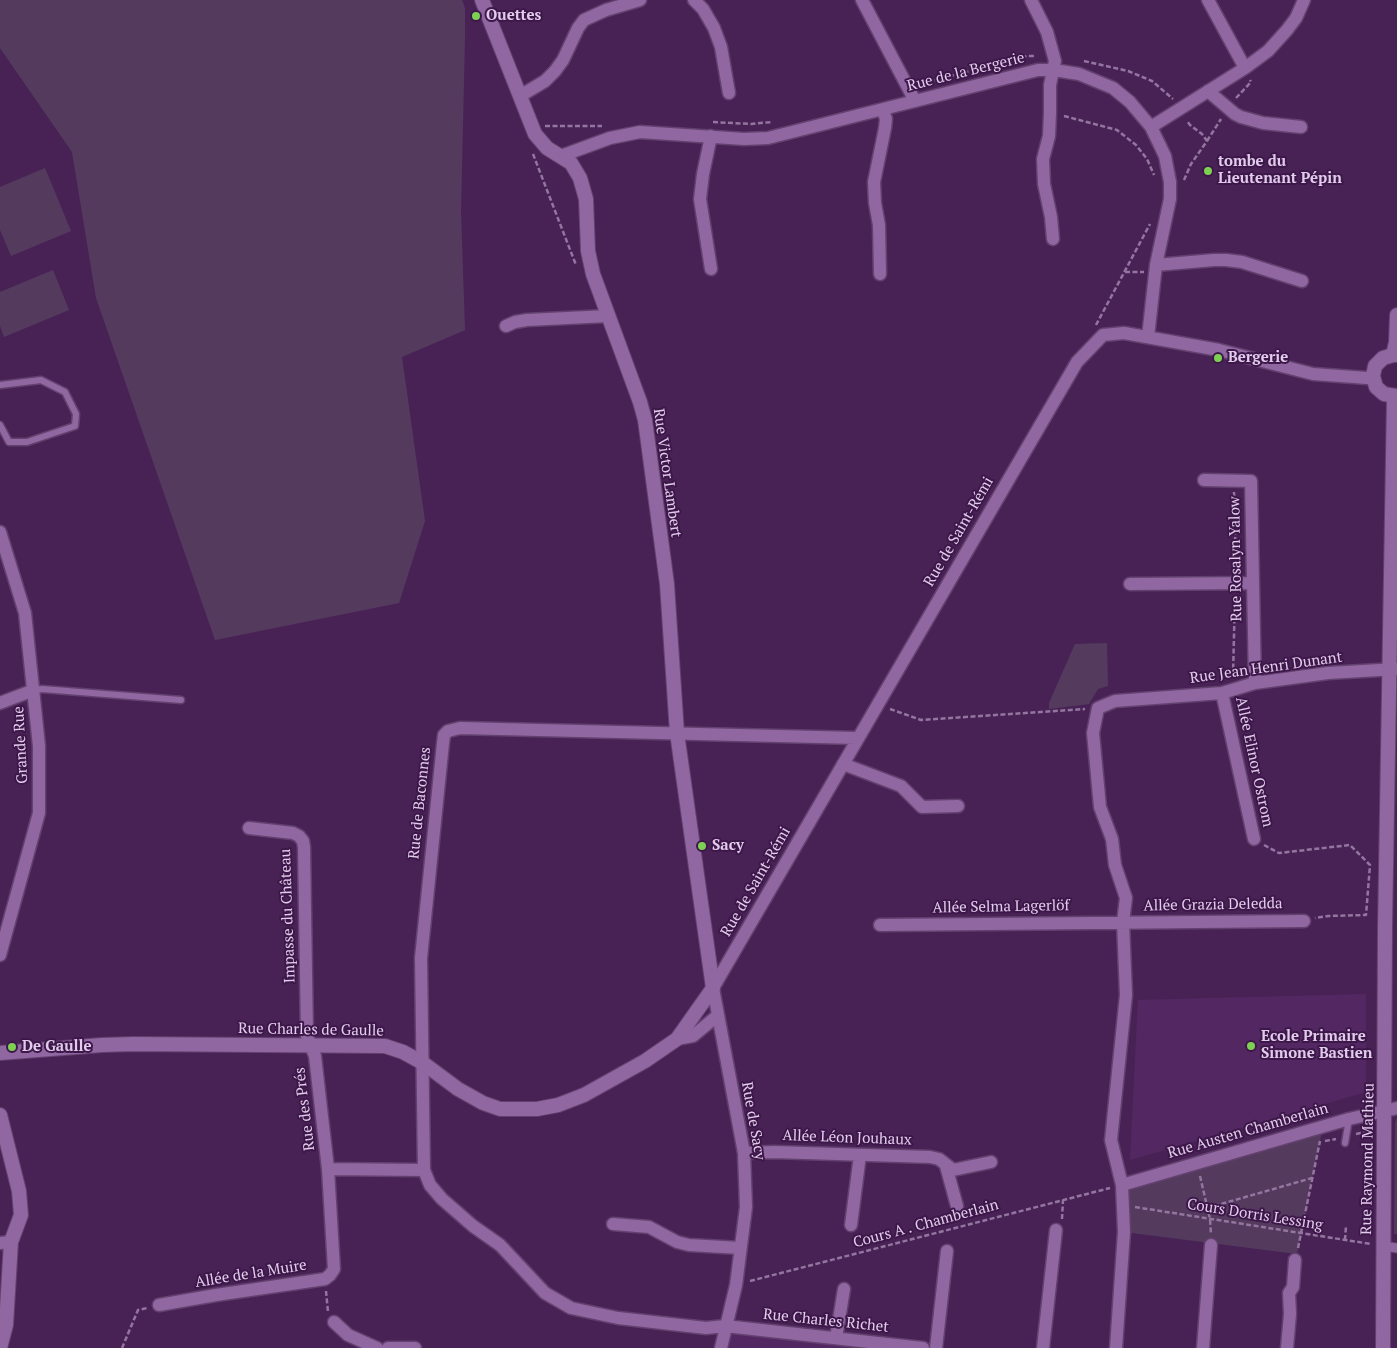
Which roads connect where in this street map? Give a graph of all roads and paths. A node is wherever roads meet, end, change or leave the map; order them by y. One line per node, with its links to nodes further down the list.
1 (482, 0): 14 (street, Rue Victor Lambert)
2 (640, 0): 14 (street)
3 (694, 0): 13 (street)
4 (862, 0): 11 (street)
5 (1031, 0): 9 (street)
6 (1208, 0): 10 (street)
7 (1304, 0): 10 (street)
8 (1083, 60): 17 (path)
9 (1054, 63): 11 (path); 15 (street, Rue de la Bergerie); 18 (street); 23 (street, Rue de la Bergerie)
10 (1245, 68): 12 (street)
11 (908, 87): 15 (street)
12 (1208, 91): 17 (street); 24 (street)
13 (729, 93)
14 (520, 96): 27 (street, Rue Victor Lambert)
15 (915, 101): 16 (street, Rue de la Bergerie)
16 (883, 110): 25 (street, Rue de la Bergerie); 35 (street)
17 (1179, 110): 23 (street); 29 (path)
18 (1050, 113): 28 (path); 31 (street)
19 (708, 122): 20 (path)
20 (777, 122)
21 (605, 125): 22 (path)
22 (541, 126)
23 (1151, 127): 32 (street, Rue de la Bergerie)
24 (1301, 127)
25 (712, 136): 27 (street, Rue de la Bergerie); 34 (street)
26 (533, 153): 33 (path)
27 (561, 156): 38 (street, Rue Victor Lambert)
28 (1155, 177)
29 (1182, 184)
30 (1153, 218): 40 (path)
31 (1053, 239)
32 (1156, 265): 36 (street); 41 (street, Rue de la Bergerie)
33 (576, 266)
34 (711, 269)
35 (880, 274)
36 (1302, 281)
37 (1397, 315): 42 (street)
38 (608, 316): 39 (street); 59 (street, Rue Victor Lambert)
39 (506, 326)
40 (1094, 331)
41 (1148, 337): 43 (street, Rue de Saint-Rémi); 57 (street, Rue de Saint-Rémi)
42 (1395, 355): 43 (street)
43 (1373, 376): 45 (street)
44 (0, 385): 46 (lane)
45 (1396, 397): 51 (street, Rue Raymond Mathieu)
46 (0, 425)
47 (1204, 480): 49 (street, Rue Rosalyn Yalow)
48 (0, 532): 53 (street, Grande Rue)
49 (1254, 583): 50 (street); 52 (street, Rue Rosalyn Yalow)
50 (1130, 584)
51 (1393, 669): 52 (street, Rue Jean Henri Dunant); 75 (street, Rue Raymond Mathieu)
52 (1255, 683): 54 (street, Rue Jean Henri Dunant)
53 (34, 690): 55 (lane); 56 (street); 68 (street, Grande Rue)
54 (1222, 693): 58 (street, Rue Jean Henri Dunant); 64 (street, Allée Elinor Ostrom)
55 (180, 700)
56 (0, 703)
57 (877, 705): 58 (path); 60 (street, Rue de Saint-Rémi)
58 (1098, 708): 66 (street)
59 (677, 733): 60 (street, Rue de Baconnes); 69 (street, Rue Victor Lambert); 74 (street, Rue de Baconnes)
60 (857, 738): 61 (street, Rue de Saint-Rémi)
61 (843, 764): 62 (street); 69 (street, Rue de Saint-Rémi)
62 (958, 806)
63 (249, 828): 72 (street, Impasse du Château)
64 (1254, 839): 65 (path)
65 (1304, 921): 66 (street, Allée Grazia Deledda)
66 (1123, 922): 67 (street, Allée Selma Lagerlöf); 88 (street)
67 (880, 925)
68 (0, 955)
69 (713, 988): 70 (street, Rue de Sacy); 71 (street, Rue Charles de Gaulle)
70 (717, 1016): 71 (street, Rue Charles de Gaulle); 80 (street, Rue de Sacy)
71 (677, 1039): 74 (street, Rue Charles de Gaulle)
72 (310, 1046): 73 (street, Rue Charles de Gaulle); 74 (street, Rue Charles de Gaulle); 85 (street, Rue des Prés)
73 (0, 1053)
74 (423, 1063): 86 (street, Rue de Baconnes)
75 (1391, 1110): 77 (street, Rue Austen Chamberlain); 102 (street, Rue Raymond Mathieu)
76 (0, 1115): 100 (street)
77 (1348, 1119): 78 (street, Rue Austen Chamberlain); 79 (lane)
78 (1323, 1126): 83 (street, Rue Austen Chamberlain); 87 (path)
79 (1346, 1143)
80 (744, 1153): 81 (street, Allée Léon Jouhaux); 103 (street, Rue de Sacy)
81 (860, 1155): 84 (street, Allée Léon Jouhaux); 95 (street)
82 (991, 1162): 84 (street, Allée Léon Jouhaux)
83 (1197, 1163): 88 (street, Rue Austen Chamberlain); 92 (path)
84 (946, 1166): 90 (street)
85 (328, 1169): 86 (street); 107 (street, Allée de la Muire)
86 (424, 1170): 112 (street, Rue Charles Richet)
87 (1312, 1178): 92 (path); 98 (path)
88 (1122, 1185): 89 (path, Cours A . Chamberlain); 91 (street)
89 (1063, 1200): 97 (path); 108 (path, Cours A . Chamberlain)
90 (957, 1206)
91 (1124, 1206): 93 (path, Cours Dorris Lessing); 123 (street)
92 (1207, 1208): 93 (path)
93 (1210, 1219): 98 (path, Cours Dorris Lessing); 101 (path)
94 (614, 1224): 103 (street)
95 (851, 1225)
96 (1346, 1226): 99 (path)
97 (1056, 1230): 122 (street)
98 (1300, 1234): 99 (path, Cours Dorris Lessing); 106 (path)
99 (1346, 1240): 102 (path, Cours Dorris Lessing)
100 (5, 1243): 114 (street)
101 (1211, 1245): 124 (street)
102 (1383, 1246): 104 (street); 126 (street, Rue Raymond Mathieu)
103 (740, 1248): 108 (street, Rue de Sacy)
104 (1397, 1248)
105 (947, 1252): 121 (street)
106 (1296, 1260): 125 (street)
107 (325, 1279): 110 (street, Allée de la Muire); 111 (path)
108 (736, 1285): 112 (street, Rue de Sacy)
109 (844, 1288): 113 (street)
110 (159, 1305): 115 (path)
111 (334, 1322): 116 (street)
112 (725, 1326): 113 (street, Rue Charles Richet); 119 (street, Rue de Sacy)
113 (836, 1338): 120 (street, Rue Charles Richet)
114 (0, 1348)
115 (122, 1348)
116 (377, 1348)
117 (388, 1348): 118 (street)
118 (415, 1348)
119 (721, 1348)
120 (923, 1348)
121 (936, 1348)
122 (1043, 1348)
123 (1116, 1348)
124 (1203, 1348)
125 (1287, 1348)
126 (1383, 1348)

